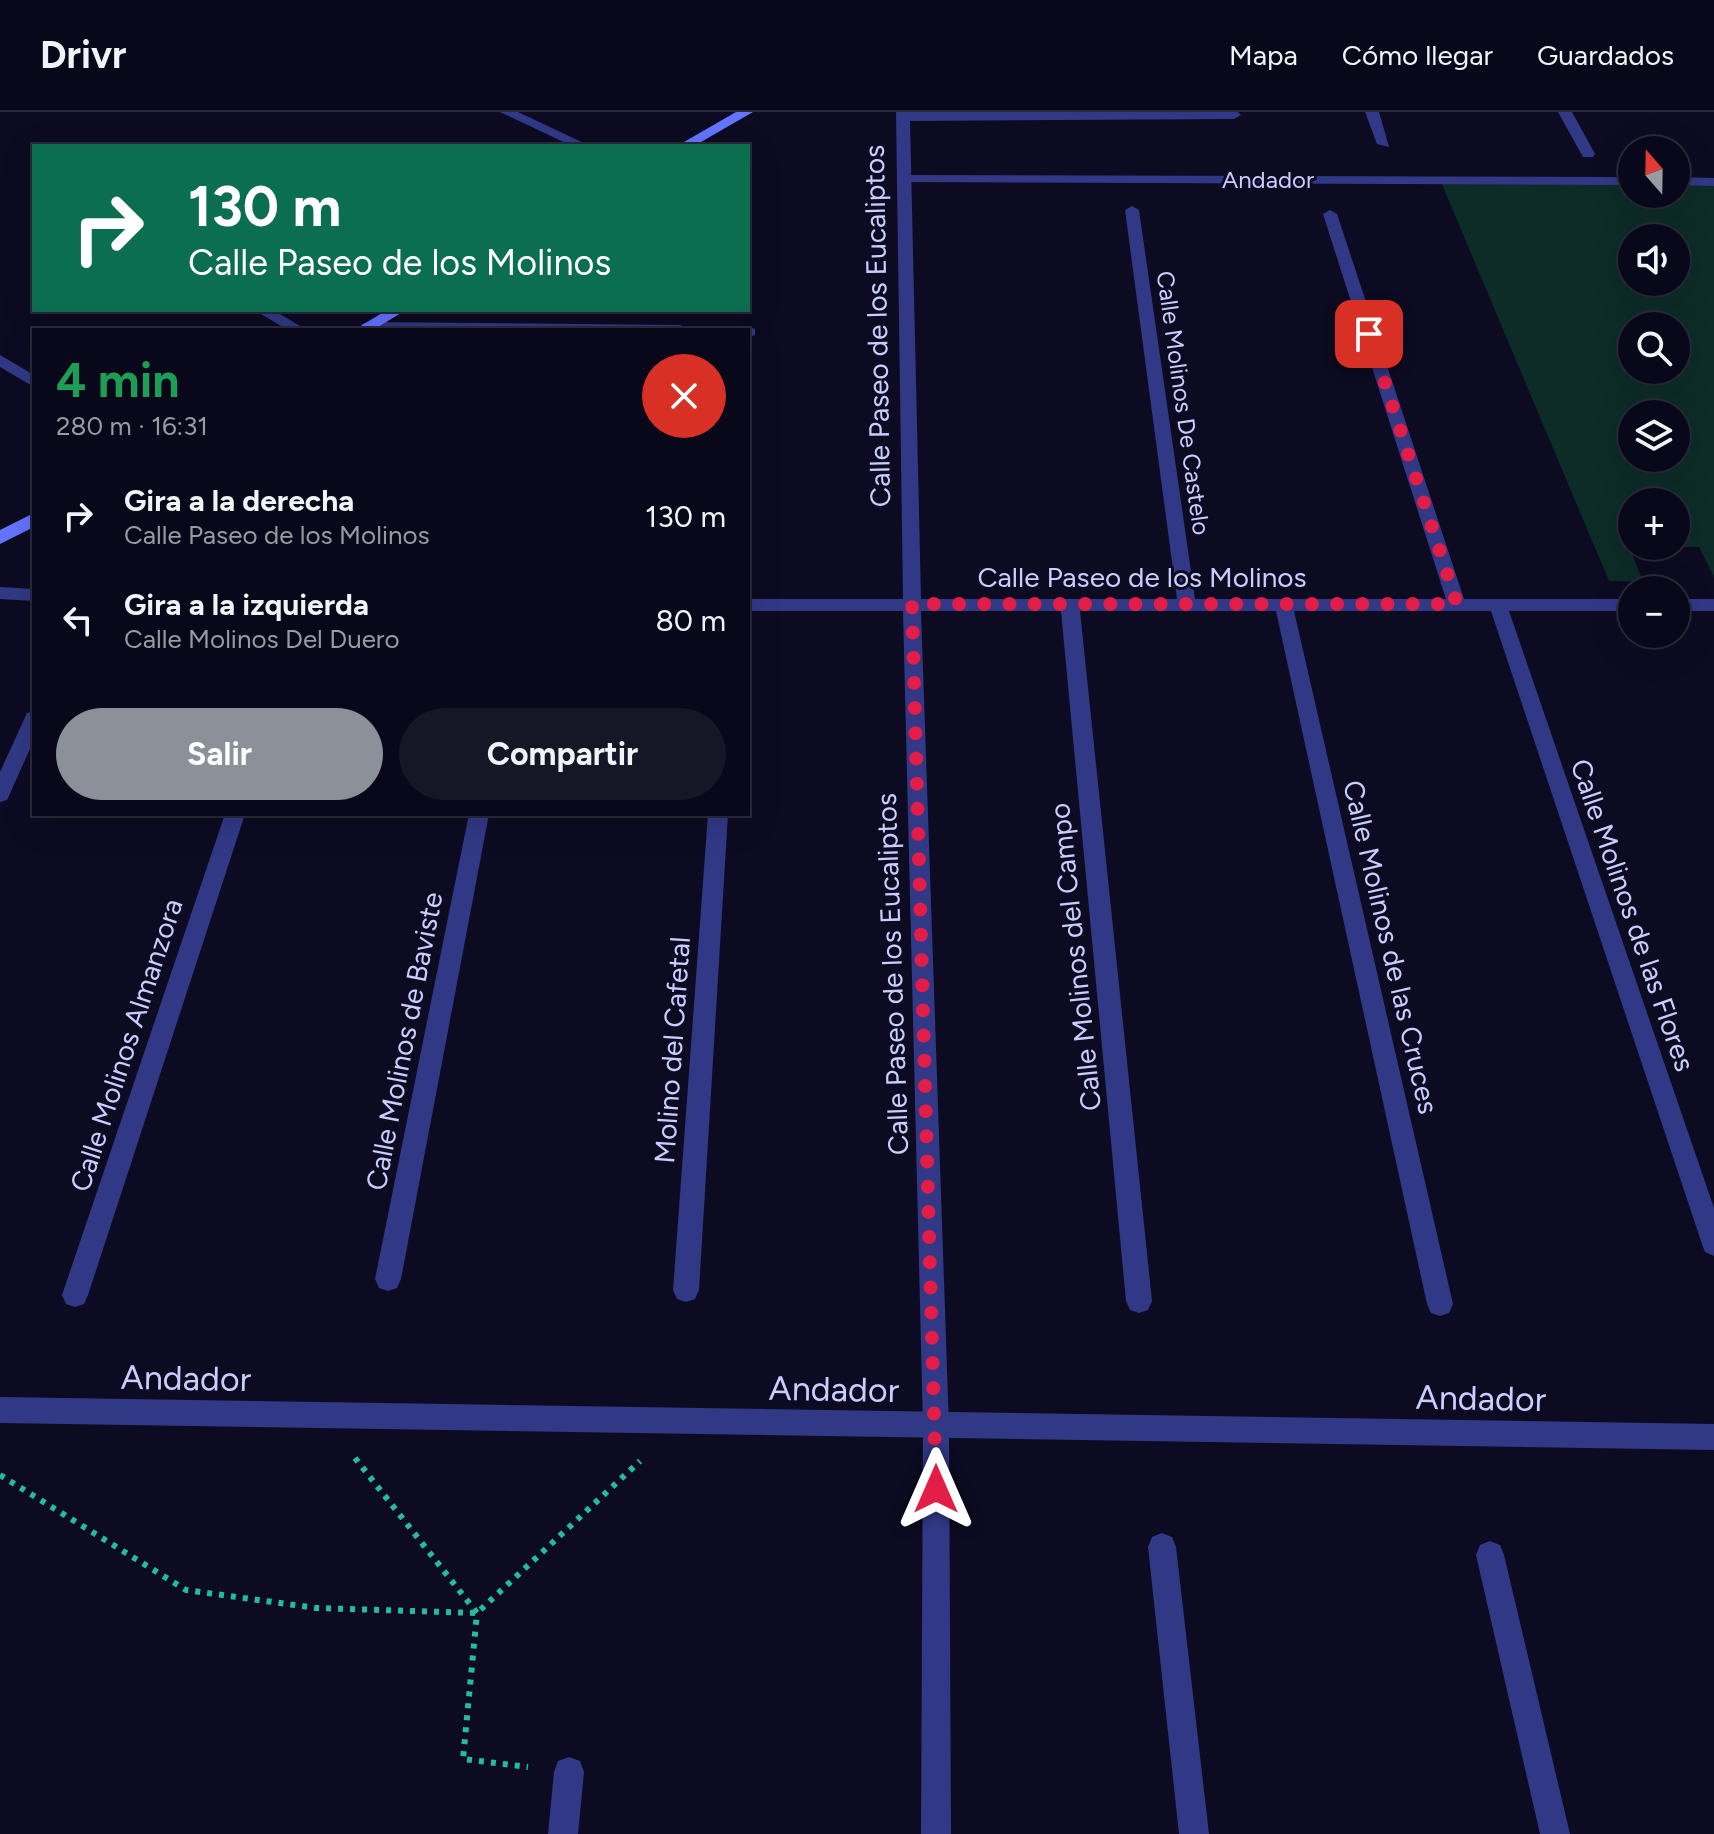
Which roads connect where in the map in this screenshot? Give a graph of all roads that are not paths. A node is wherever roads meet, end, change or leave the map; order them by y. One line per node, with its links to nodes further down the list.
1 (507, 112): 7 (street)
2 (746, 112): 8 (main road)
3 (1372, 112): 9 (street)
4 (1565, 112): 10 (street)
5 (904, 115): 6 (street); 11 (street, Calle Paseo de los Eucaliptos)
6 (1234, 115)
7 (579, 144)
8 (688, 144)
9 (1384, 144)
10 (1588, 154)
11 (904, 179): 12 (street, Andador); 27 (street, Calle Paseo de los Eucaliptos)
12 (1618, 181)
13 (1690, 181): 14 (street)
14 (1714, 182)
15 (1132, 210): 28 (street, Calle Molinos De Castelo)
16 (1330, 214): 30 (street)
17 (266, 312): 19 (street)
18 (394, 312): 20 (main road)
19 (295, 328)
20 (365, 328)
21 (0, 360): 22 (street)
22 (32, 381)
23 (32, 520): 24 (main road)
24 (0, 538)
25 (0, 593): 26 (street)
26 (32, 595)
27 (912, 604): 31 (street, Calle Paseo de los Molinos); 36 (street, Calle Paseo de los Molinos); 49 (street, Calle Paseo de los Eucaliptos)
28 (1187, 604): 29 (street, Calle Paseo de los Molinos); 36 (street, Calle Paseo de los Molinos)
29 (1283, 604): 30 (street, Calle Paseo de los Molinos); 47 (street, Calle Molinos de las Cruces)
30 (1457, 604): 32 (street, Calle Paseo de los Molinos)
31 (750, 605)
32 (1498, 605): 33 (street, Calle Paseo de los Molinos); 42 (street, Calle Molinos de las Flores)
33 (1618, 605)
34 (1690, 605): 35 (street)
35 (1714, 605)
36 (1070, 607): 46 (street, Calle Molinos del Campo)
37 (32, 722): 38 (street)
38 (0, 794)
39 (234, 816): 45 (street, Calle Molinos Almanzora)
40 (479, 816): 43 (street, Calle Molinos de Baviste)
41 (718, 816): 44 (street, Molino del Cafetal)
42 (1714, 1244)
43 (388, 1279)
44 (686, 1290)
45 (75, 1295)
46 (1139, 1301)
47 (1440, 1304)
48 (0, 1410): 49 (street, Andador)
49 (936, 1427): 50 (street, Andador); 55 (street, Calle Paseo de los Eucaliptos)
50 (1714, 1437)
51 (1162, 1547): 56 (street)
52 (1490, 1555): 57 (street)
53 (569, 1772): 54 (street)
54 (563, 1834)
55 (936, 1834)
56 (1194, 1834)
57 (1555, 1834)

